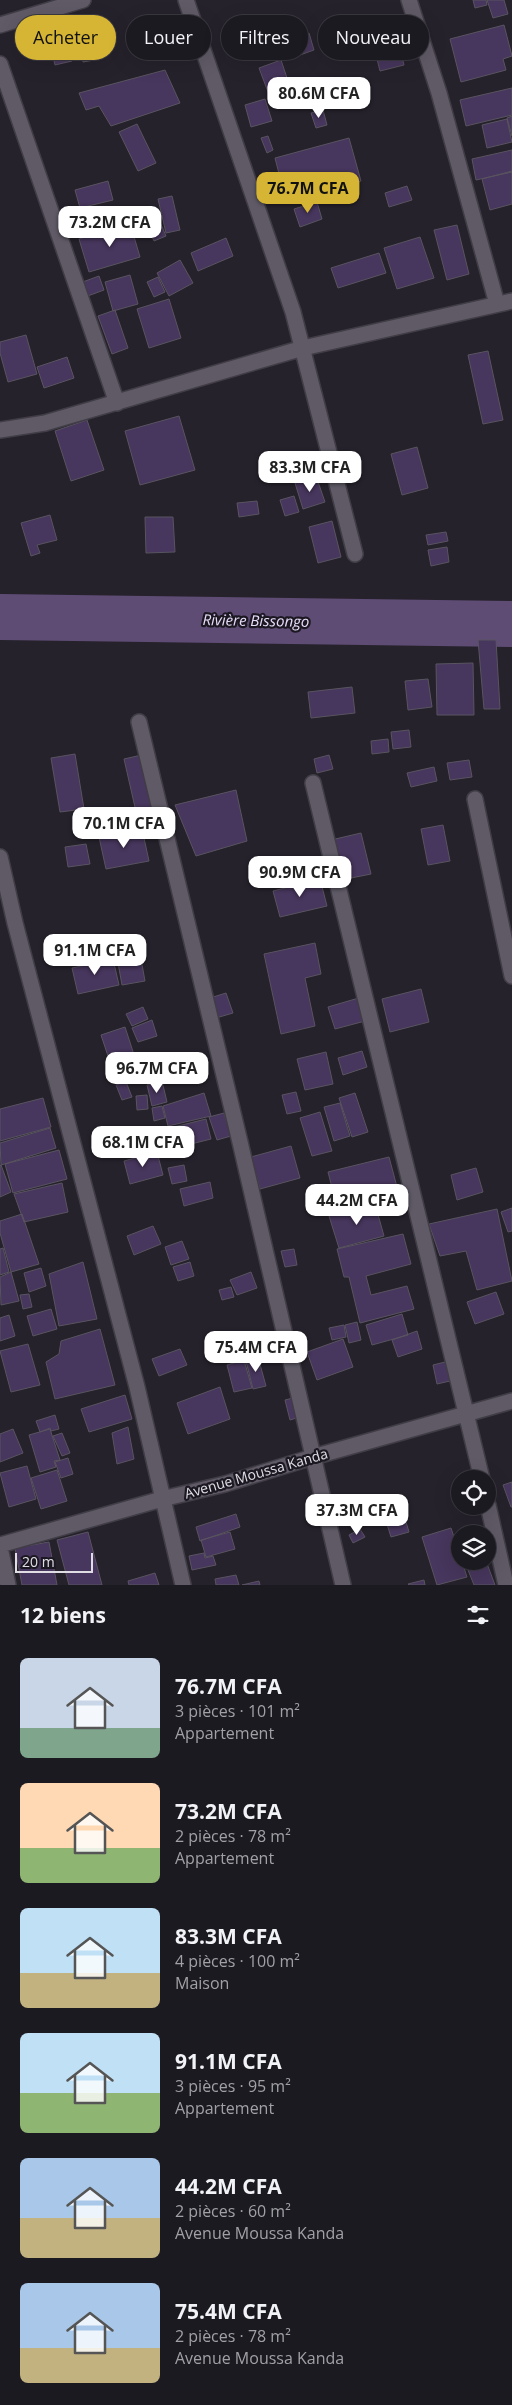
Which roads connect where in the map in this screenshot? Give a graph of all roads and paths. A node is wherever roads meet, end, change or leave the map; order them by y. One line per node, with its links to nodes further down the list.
1 (83, 0): 4 (street)
2 (186, 0): 8 (street)
3 (409, 0): 7 (street)
4 (0, 25)
5 (0, 64): 9 (street)
6 (512, 301): 7 (street)
7 (497, 304): 8 (street)
8 (303, 348): 9 (street); 11 (street)
9 (117, 403): 10 (street)
10 (0, 430)
11 (355, 554)
12 (139, 722): 19 (street)
13 (313, 783): 18 (street)
14 (475, 799): 16 (street)
15 (0, 857): 21 (street)
16 (512, 976)
17 (512, 1401): 18 (street, Avenue Moussa Kanda)
18 (466, 1413): 19 (street, Avenue Moussa Kanda); 20 (street)
19 (313, 1456): 21 (street, Avenue Moussa Kanda); 26 (street)
20 (480, 1470)
21 (162, 1499): 23 (street, Avenue Moussa Kanda); 25 (street)
22 (490, 1515): 27 (street)
23 (0, 1546): 24 (street)
24 (8, 1585)
25 (183, 1585)
26 (342, 1585)
27 (506, 1585)

